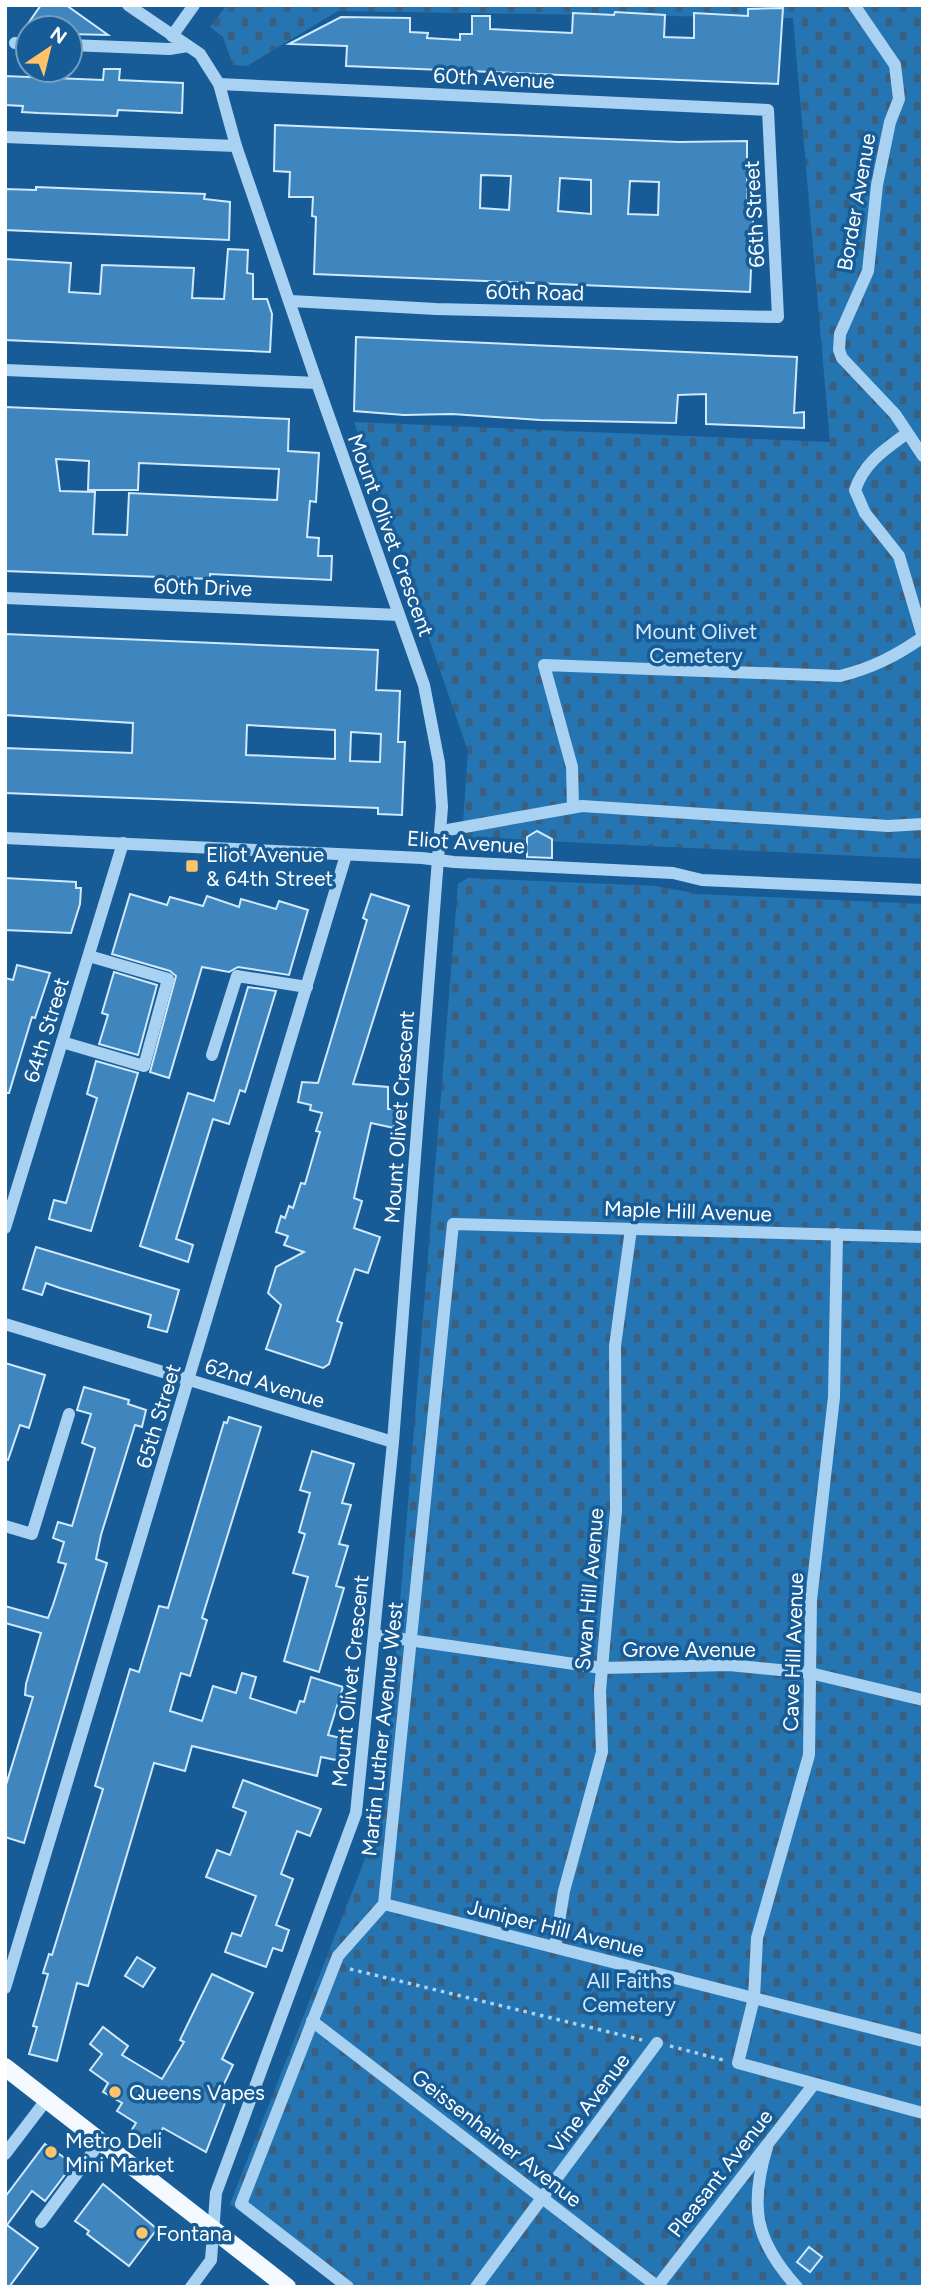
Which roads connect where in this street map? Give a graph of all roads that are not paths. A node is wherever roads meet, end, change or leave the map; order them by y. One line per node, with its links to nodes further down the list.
1 (128, 5): 4 (street, Mount Olivet Crescent)
2 (194, 5): 4 (street)
3 (854, 5): 15 (street, Border Avenue)
4 (172, 36): 6 (street, Mount Olivet Crescent)
5 (84, 45): 6 (street)
6 (188, 46): 7 (street, Mount Olivet Crescent)
7 (219, 84): 8 (street, 60th Avenue); 10 (street, Mount Olivet Crescent)
8 (768, 110): 12 (street, 66th Street)
9 (5, 137): 10 (street)
10 (236, 146): 11 (street, Mount Olivet Crescent)
11 (291, 301): 12 (street, 60th Road); 14 (street, Mount Olivet Crescent)
12 (778, 317)
13 (5, 370): 14 (street)
14 (317, 383): 18 (street, Mount Olivet Crescent)
15 (906, 434): 16 (street); 19 (street)
16 (923, 456)
17 (5, 598): 18 (street, 60th Drive)
18 (399, 615): 22 (street, Mount Olivet Crescent)
19 (923, 636): 20 (street)
20 (573, 807): 21 (street); 22 (street)
21 (923, 824)
22 (442, 831): 26 (street, Mount Olivet Crescent)
23 (5, 838): 24 (street, Eliot Avenue)
24 (123, 843): 25 (street, Eliot Avenue); 28 (street, 64th Street)
25 (346, 855): 26 (street, Eliot Avenue); 29 (street, 65th Street)
26 (438, 859): 27 (street, Eliot Avenue); 40 (street, Mount Olivet Crescent)
27 (923, 890)
28 (89, 956): 30 (street, 64th Street); 30 (street)
29 (307, 988): 31 (street); 38 (street, 65th Street)
30 (62, 1042): 33 (street, 64th Street)
31 (212, 1055)
32 (453, 1224): 34 (street, Maple Hill Avenue); 43 (street, Martin Luther Avenue West)
33 (5, 1228)
34 (631, 1229): 35 (street, Maple Hill Avenue); 44 (street, Swan Hill Avenue)
35 (837, 1234): 36 (street, Maple Hill Avenue); 45 (street, Cave Hill Avenue)
36 (923, 1237)
37 (5, 1324): 38 (street, 62nd Avenue)
38 (189, 1380): 40 (street, 62nd Avenue); 49 (street, 65th Street)
39 (69, 1414): 41 (street)
40 (393, 1442): 42 (street, Mount Olivet Crescent)
41 (5, 1526)
42 (374, 1635): 43 (street, Grove Avenue); 63 (street, Mount Olivet Crescent)
43 (410, 1642): 44 (street, Grove Avenue); 47 (street, Martin Luther Avenue West)
44 (602, 1668): 45 (street, Grove Avenue); 48 (street, Swan Hill Avenue)
45 (810, 1673): 46 (street, Grove Avenue); 50 (street, Cave Hill Avenue)
46 (923, 1700)
47 (384, 1904): 48 (street, Juniper Hill Avenue); 51 (street)
48 (555, 1947): 50 (street, Juniper Hill Avenue)
49 (5, 1988)
50 (754, 1998): 52 (street, Juniper Hill Avenue); 55 (street, Cave Hill Avenue)
51 (312, 2021): 61 (street, Geissenhainer Avenue); 67 (street)
52 (923, 2041)
53 (657, 2043): 61 (street, Vine Avenue)
54 (5, 2067): 56 (main road)
55 (814, 2084): 57 (street); 58 (street, Pleasant Avenue)
56 (47, 2099): 59 (main road); 60 (street)
57 (923, 2113)
58 (769, 2140): 64 (street, Pleasant Avenue); 69 (street)
59 (101, 2141): 62 (street); 63 (main road)
60 (5, 2154)
61 (543, 2198): 64 (street, Geissenhainer Avenue); 68 (street, Vine Avenue)
62 (41, 2222)
63 (215, 2230): 65 (street, Mount Olivet Crescent); 66 (main road)
64 (657, 2286)
65 (191, 2287)
66 (287, 2287)
67 (348, 2287)
68 (476, 2287)
69 (797, 2287)

